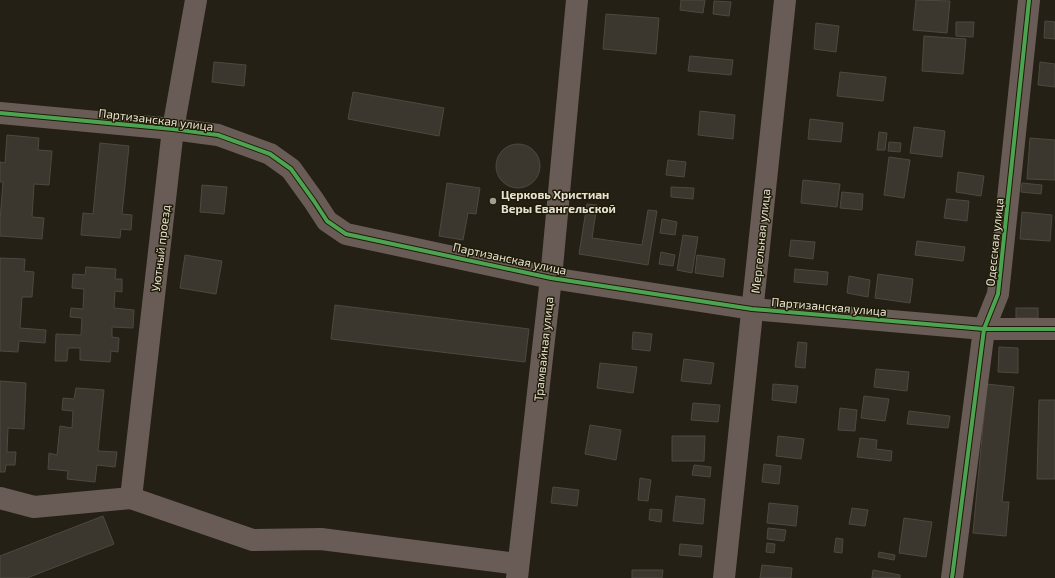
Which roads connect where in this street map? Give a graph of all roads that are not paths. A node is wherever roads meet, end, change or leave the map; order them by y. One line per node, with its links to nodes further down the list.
1 (196, 0): 6 (street, Уютный проезд)
2 (577, 0): 7 (street, Трамвайная улица)
3 (785, 0): 8 (street, Мергельная улица)
4 (1029, 0): 9 (street, Одесская улица)
5 (0, 113): 6 (street, Партизанская улица)
6 (173, 129): 7 (street, Партизанская улица); 12 (street, Уютный проезд)
7 (551, 278): 8 (street, Партизанская улица); 13 (street, Трамвайная улица)
8 (752, 309): 9 (street, Партизанская улица); 14 (street, Мергельная улица)
9 (984, 329): 10 (street, Партизанская улица); 15 (street, Одесская улица)
10 (1055, 329)
11 (0, 498): 12 (street)
12 (131, 498): 13 (street)
13 (517, 571)
14 (724, 578)
15 (952, 578)

